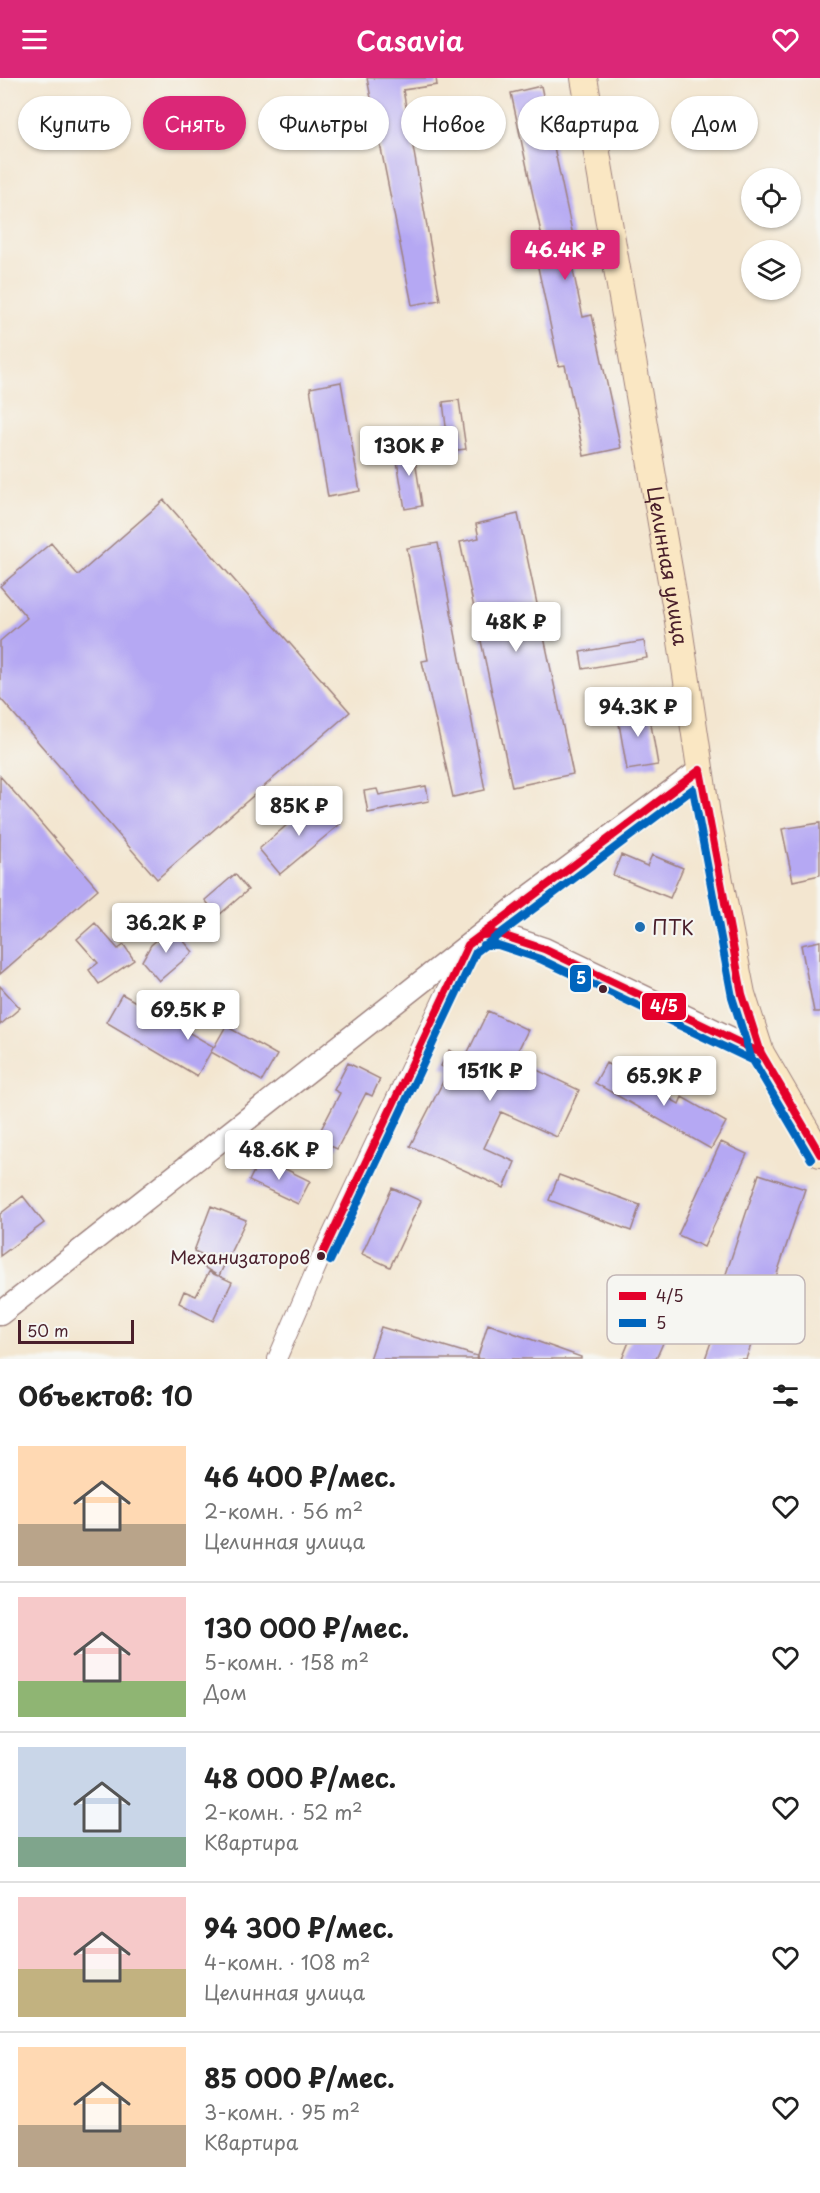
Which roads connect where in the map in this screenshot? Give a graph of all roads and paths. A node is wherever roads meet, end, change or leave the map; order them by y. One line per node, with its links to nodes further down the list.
1 (584, 78): 2 (main road, Целинная улица)
2 (700, 770): 3 (street); 4 (main road, Целинная улица)
3 (475, 940): 4 (street); 6 (street); 7 (street)
4 (761, 1053): 5 (main road, Целинная улица)
5 (820, 1154)
6 (0, 1314)
7 (277, 1359)

